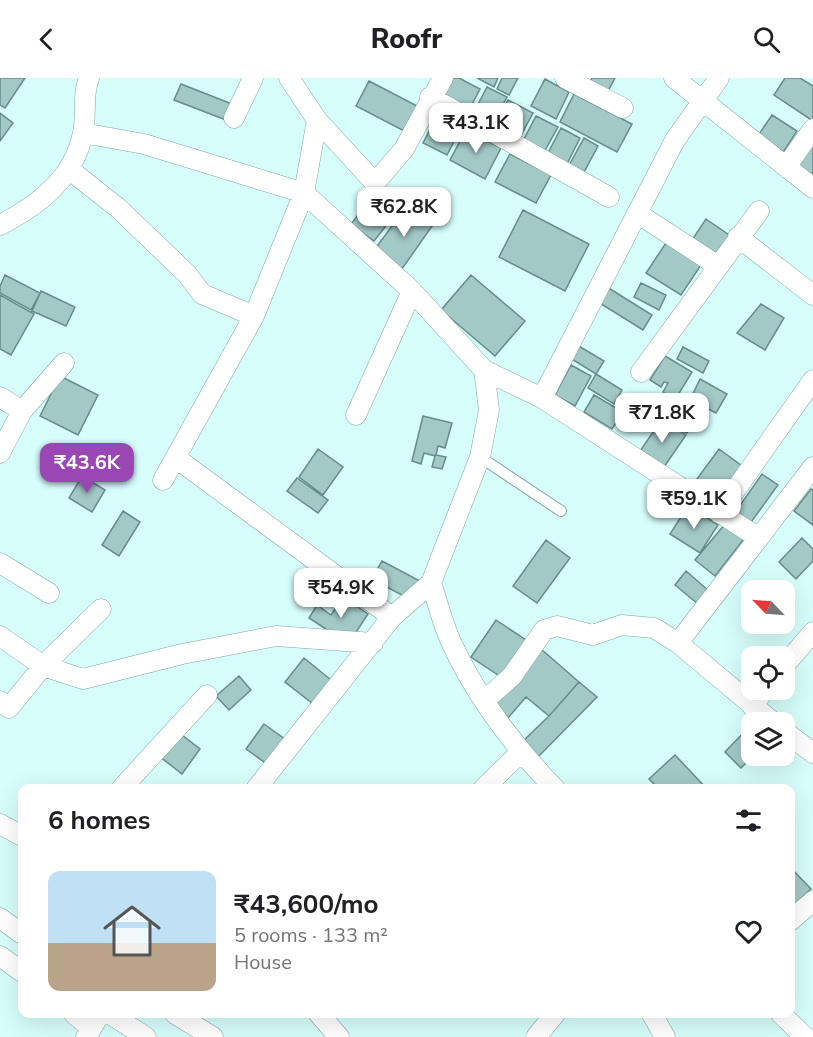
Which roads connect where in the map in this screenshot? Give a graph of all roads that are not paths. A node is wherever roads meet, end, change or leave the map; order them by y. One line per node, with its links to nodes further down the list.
1 (89, 78): 14 (street)
2 (253, 78): 11 (street)
3 (289, 78): 12 (street)
4 (443, 78): 8 (street)
5 (565, 78): 10 (street)
6 (674, 78): 9 (street)
7 (719, 78): 9 (street)
8 (430, 97): 12 (street); 19 (street)
9 (700, 101): 15 (street); 21 (street)
10 (622, 108)
11 (234, 118)
12 (317, 120): 18 (street)
13 (813, 129): 15 (street)
14 (84, 133): 16 (street); 18 (street)
15 (786, 166): 17 (street)
16 (70, 170): 22 (street); 27 (street)
17 (813, 188)
18 (304, 193): 25 (street); 27 (street)
19 (609, 197)
20 (759, 211): 23 (street)
21 (637, 213): 24 (street); 33 (street)
22 (0, 225)
23 (738, 237): 24 (street); 26 (street)
24 (718, 266): 30 (street)
25 (412, 291): 29 (street); 35 (street)
26 (813, 296)
27 (254, 316): 38 (street)
28 (64, 363): 34 (street)
29 (484, 370): 33 (street); 37 (street)
30 (641, 372)
31 (813, 380): 42 (street)
32 (0, 397): 34 (street)
33 (542, 398): 42 (street)
34 (22, 411): 36 (street)
35 (356, 415)
36 (0, 453)
37 (480, 457): 41 (lane); 45 (street)
38 (176, 458): 40 (street); 48 (street)
39 (813, 467): 43 (street)
40 (163, 480)
41 (561, 511)
42 (719, 513): 43 (street)
43 (759, 538): 52 (street)
44 (0, 563): 46 (street)
45 (431, 583): 48 (street); 56 (street)
46 (49, 593)
47 (101, 609): 54 (street)
48 (392, 616): 51 (street)
49 (813, 632): 53 (street)
50 (0, 636): 54 (street)
51 (373, 643): 54 (street); 65 (street)
52 (678, 643): 56 (street); 59 (street)
53 (795, 653)
54 (43, 666): 58 (street)
55 (207, 695): 64 (street)
56 (485, 700): 62 (street)
57 (757, 700): 59 (street)
58 (0, 702)
59 (752, 706): 60 (street)
60 (760, 712)
61 (795, 739): 63 (street)
62 (520, 753): 66 (street); 67 (street)
63 (813, 753)
64 (126, 784)
65 (260, 784)
66 (488, 784)
67 (550, 784)
68 (0, 824): 69 (street)
69 (18, 834)
70 (813, 901): 71 (street)
71 (795, 917)
72 (0, 918): 73 (street)
73 (18, 930)
74 (0, 956): 75 (street)
75 (18, 969)
76 (116, 1018): 82 (street)
77 (182, 1018): 83 (street)
78 (322, 1018): 84 (street)
79 (552, 1018): 85 (street)
80 (654, 1018): 86 (street)
81 (785, 1018): 87 (street)
82 (146, 1037)
83 (213, 1037)
84 (339, 1037)
85 (536, 1037)
86 (665, 1037)
87 (805, 1037)

